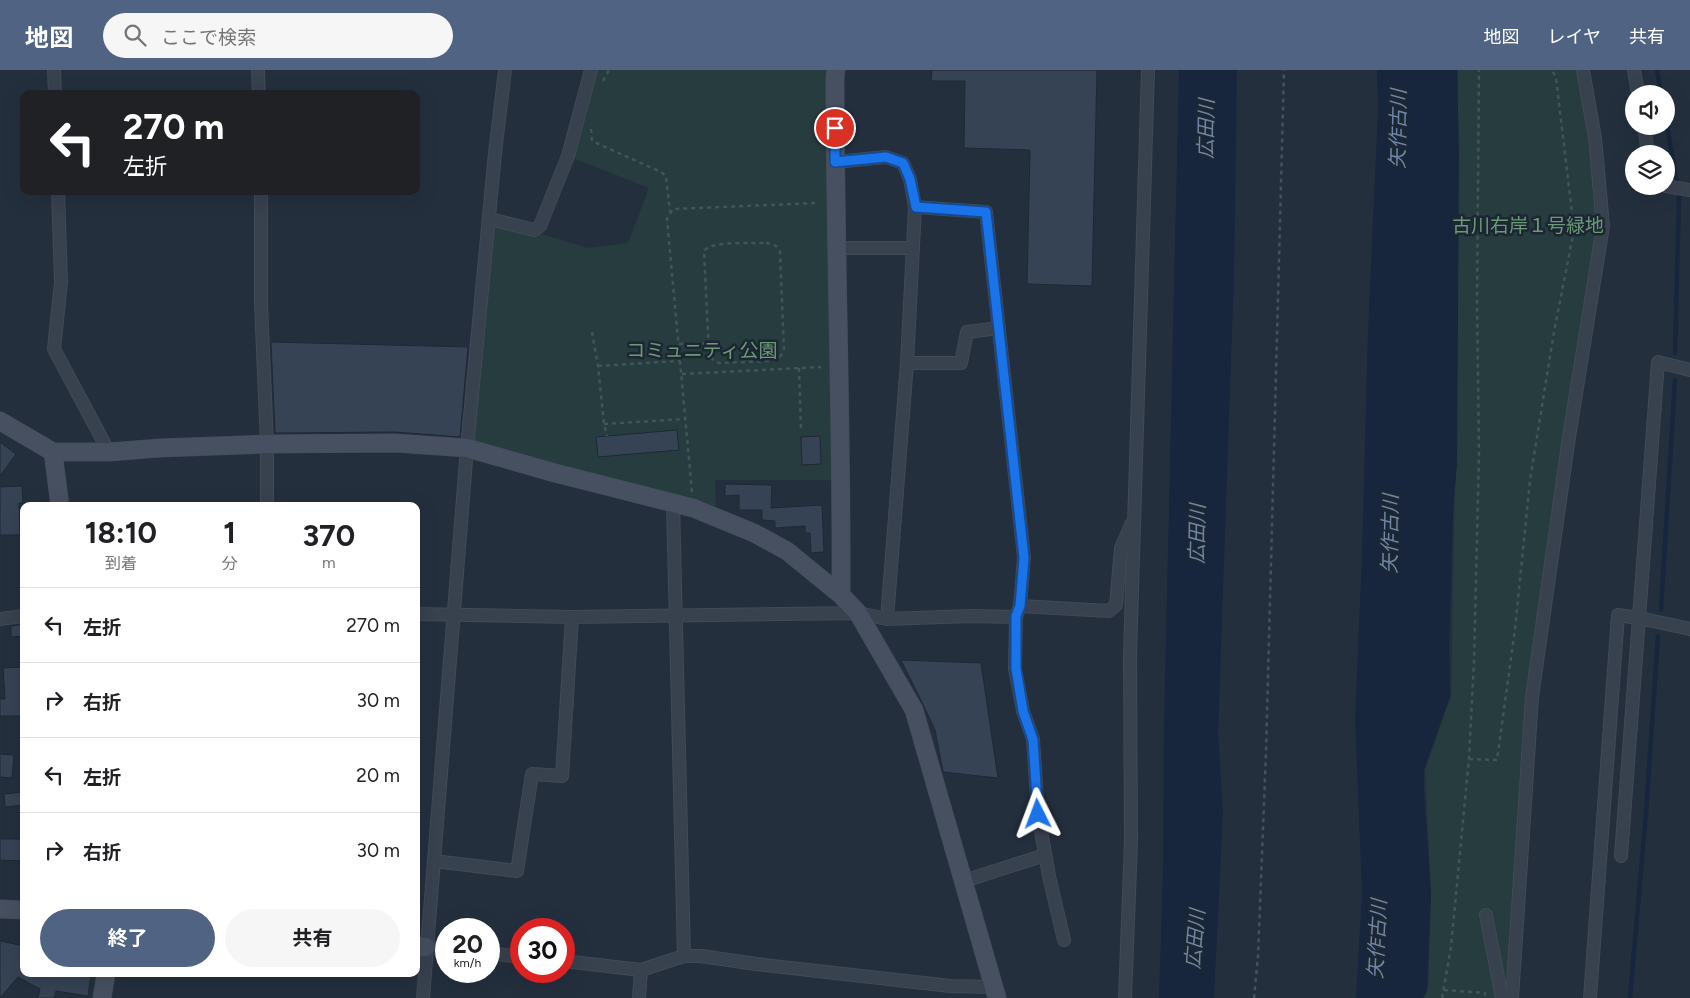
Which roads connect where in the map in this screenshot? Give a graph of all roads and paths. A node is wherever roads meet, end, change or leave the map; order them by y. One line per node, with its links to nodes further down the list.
1 (54, 70): 15 (street)
2 (258, 70): 16 (street)
3 (504, 70): 26 (street)
4 (592, 70): 26 (street)
5 (609, 70): 14 (path)
6 (836, 70): 18 (street)
7 (1148, 70): 53 (street)
8 (1284, 70): 87 (path)
9 (1479, 70): 66 (path)
10 (1552, 70): 66 (path)
11 (1582, 70): 91 (street)
12 (1634, 70): 13 (street)
13 (1636, 85)
14 (600, 86)
15 (55, 90)
16 (259, 90)
17 (591, 123): 25 (path)
18 (835, 162): 24 (street); 27 (street)
19 (1675, 188): 20 (street)
20 (1690, 190)
21 (58, 195): 48 (street)
22 (261, 195): 45 (street)
23 (817, 202): 25 (path)
24 (916, 207): 28 (street); 29 (street)
25 (670, 212): 32 (path)
26 (490, 219): 46 (street)
27 (835, 248): 28 (street); 54 (street)
28 (913, 248): 34 (street)
29 (999, 328): 34 (street); 55 (street)
30 (592, 332): 35 (path)
31 (708, 343): 31 (path); 32 (path)
32 (679, 344): 33 (path)
33 (680, 361): 35 (path); 39 (path)
34 (907, 363): 64 (street)
35 (598, 366): 42 (path)
36 (821, 367): 37 (path)
37 (799, 368): 39 (path); 43 (path)
38 (1690, 370): 62 (street)
39 (682, 374): 40 (path)
40 (686, 419): 42 (path); 52 (path)
41 (0, 422): 47 (street)
42 (604, 424): 44 (path)
43 (801, 429)
44 (607, 436)
45 (267, 444): 46 (street); 48 (street); 50 (street)
46 (468, 448): 51 (street); 59 (street)
47 (53, 452): 48 (street); 49 (street)
48 (109, 452)
49 (59, 502)
50 (267, 502)
51 (673, 503): 52 (street); 58 (street)
52 (693, 508): 54 (street)
53 (1135, 519): 55 (street); 86 (street)
54 (841, 595): 56 (street)
55 (1018, 611): 64 (street); 67 (street)
56 (858, 613): 58 (street); 64 (street); 70 (street)
57 (420, 614): 59 (street)
58 (674, 614): 61 (street); 77 (street)
59 (453, 615): 61 (street); 69 (street)
60 (20, 616): 63 (street)
61 (572, 617): 69 (street)
62 (1639, 618): 65 (street); 68 (street); 92 (street)
63 (0, 619)
64 (887, 620)
65 (1690, 630)
66 (1469, 759): 81 (path)
67 (1045, 855): 70 (street); 74 (street)
68 (1621, 856)
69 (434, 861): 75 (street)
70 (964, 881): 82 (street)
71 (0, 909): 72 (street)
72 (20, 910)
73 (1486, 915): 90 (street)
74 (1064, 940)
75 (421, 946): 76 (street); 84 (street)
76 (435, 948)
77 (684, 956): 79 (street); 82 (street)
78 (575, 962): 79 (street)
79 (641, 970): 85 (street)
80 (106, 977): 83 (street)
81 (1444, 990): 88 (path); 89 (path)
82 (996, 992)
83 (102, 998)
84 (423, 998)
85 (638, 998)
86 (1125, 998)
87 (1254, 998)
88 (1442, 998)
89 (1484, 998)
90 (1502, 998)
91 (1512, 998)
92 (1590, 998)

